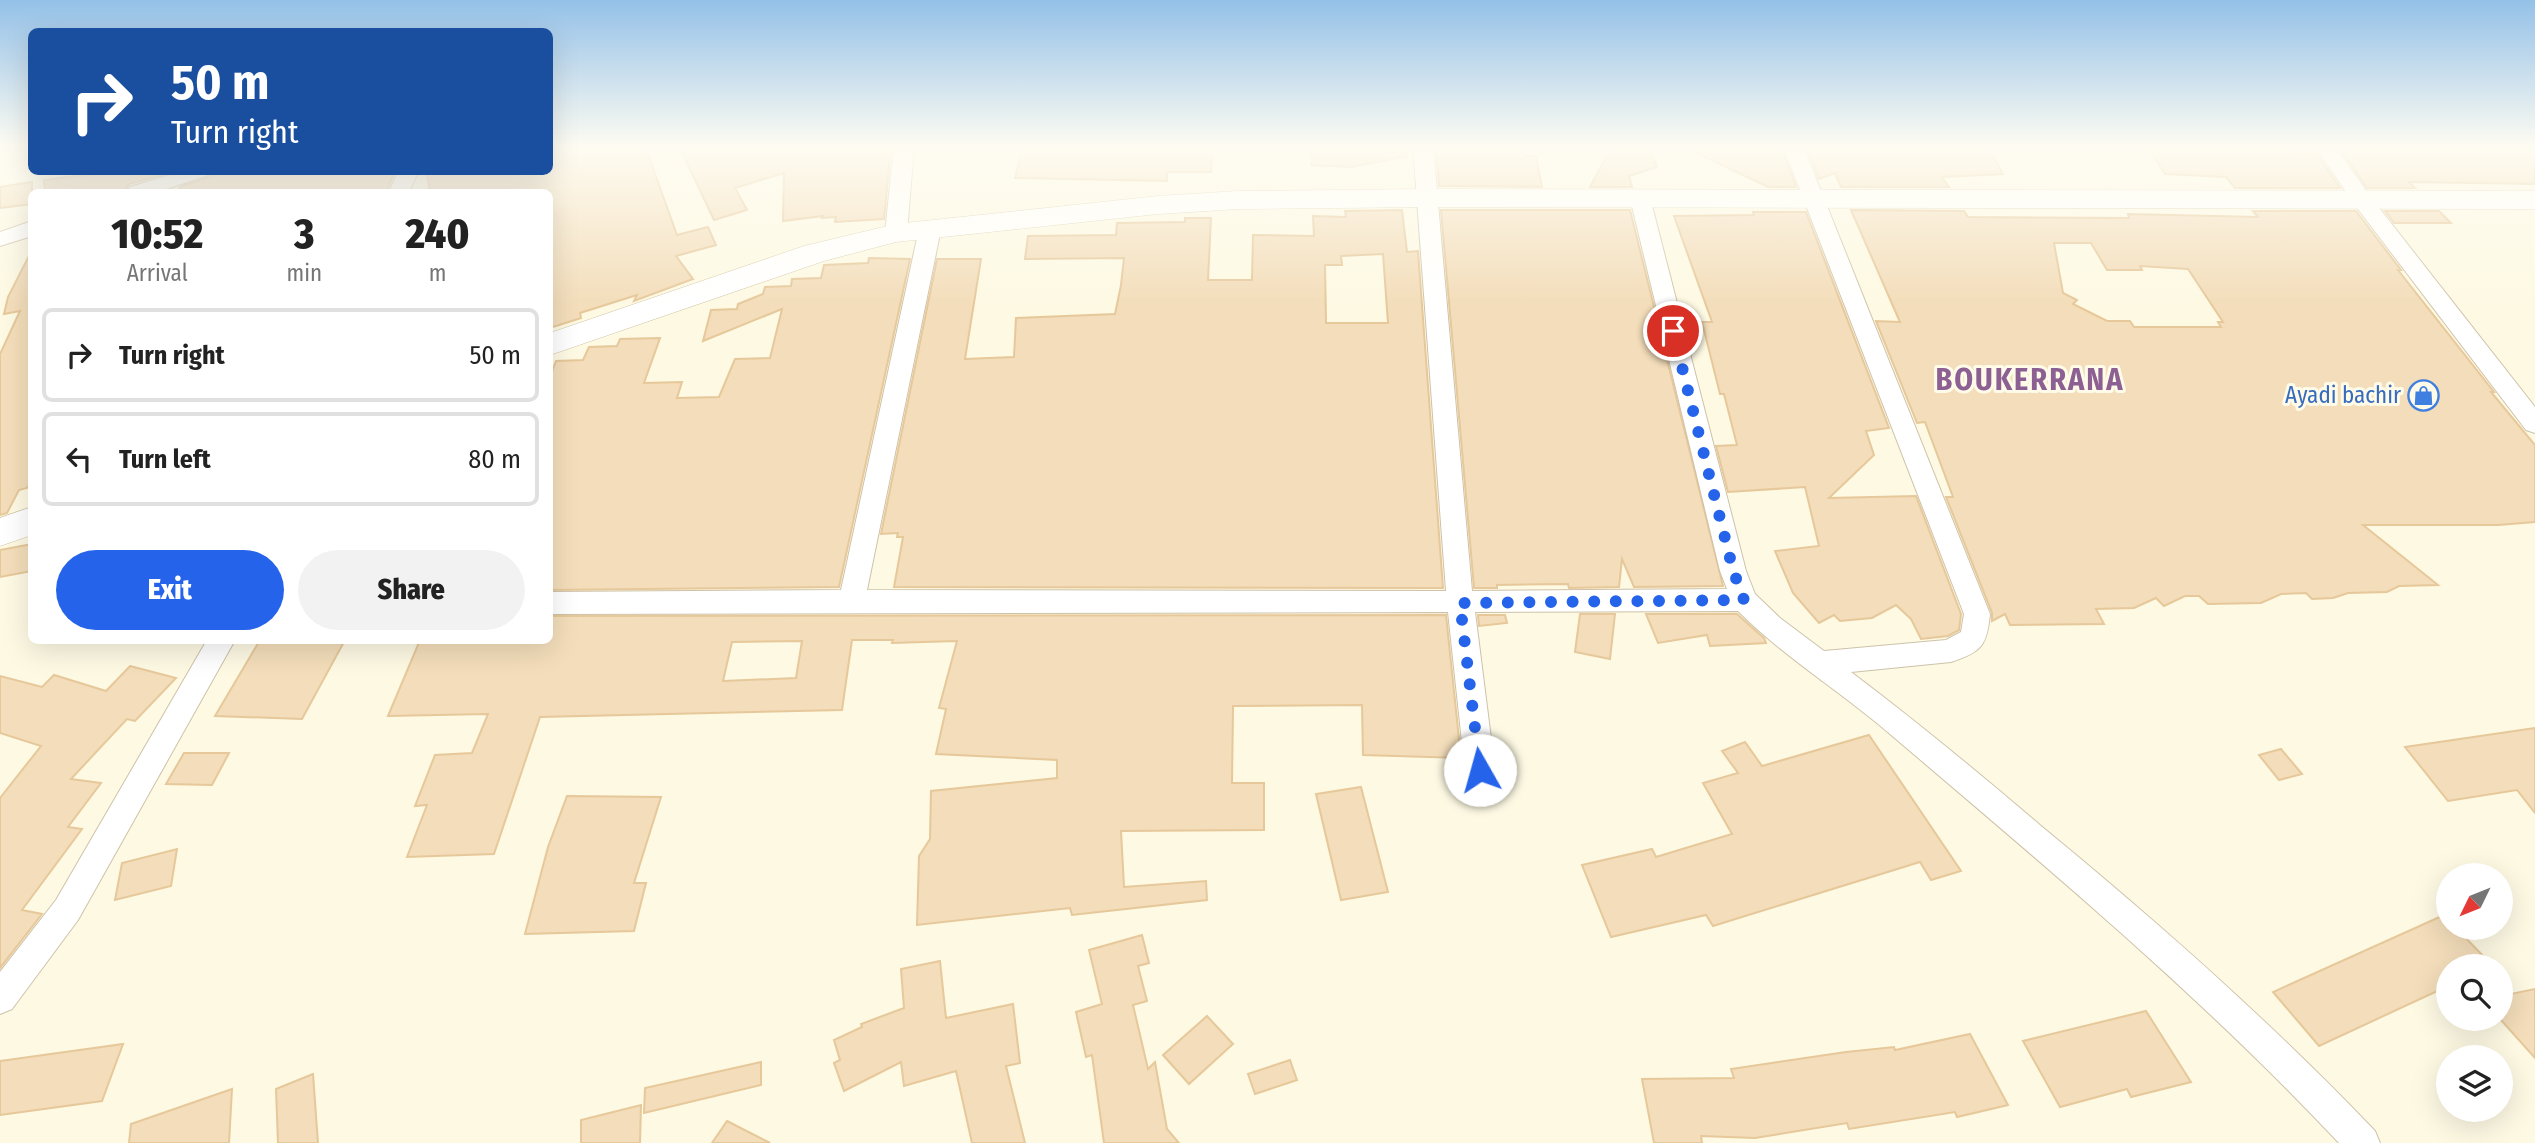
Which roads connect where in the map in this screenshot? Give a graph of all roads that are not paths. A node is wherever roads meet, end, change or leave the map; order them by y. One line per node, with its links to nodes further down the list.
1 (899, 199): 11 (street)
2 (1301, 199): 10 (street)
3 (1429, 199): 20 (street)
4 (1640, 199): 18 (street)
5 (1814, 199): 22 (street)
6 (2181, 199): 7 (street)
7 (2362, 200): 8 (street); 14 (street)
8 (2535, 201)
9 (28, 229): 12 (street)
10 (930, 229): 11 (street); 17 (street)
11 (896, 233): 13 (street)
12 (0, 239)
13 (553, 343)
14 (2535, 424)
15 (28, 522): 16 (street)
16 (0, 532)
17 (852, 599): 19 (street); 20 (street)
18 (1744, 600): 20 (street); 22 (street)
19 (553, 603)
20 (1460, 603): 23 (street)
21 (220, 644): 24 (street)
22 (1820, 663): 25 (street)
23 (1480, 770)
24 (0, 998)
25 (2363, 1143)

